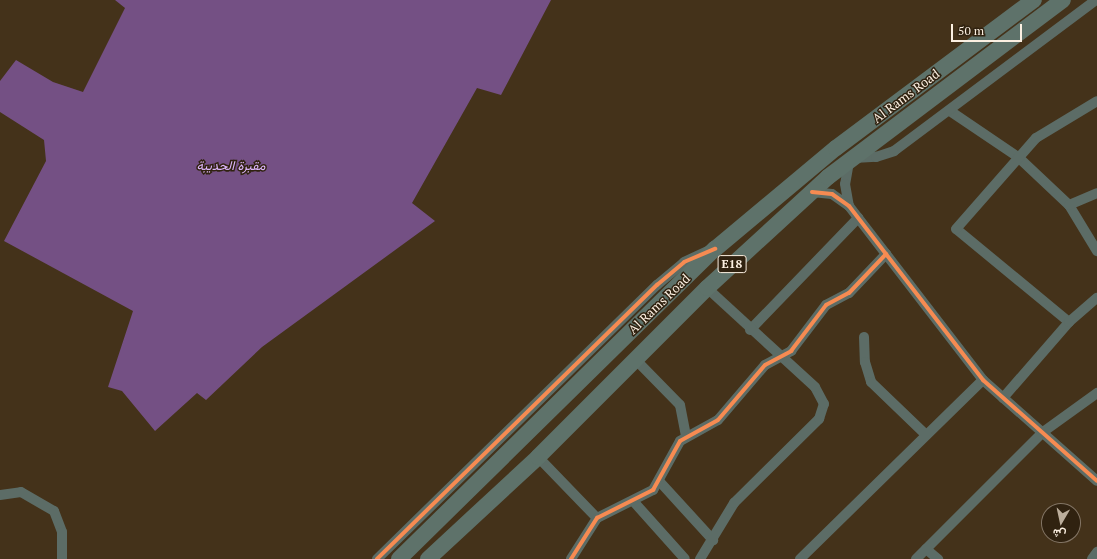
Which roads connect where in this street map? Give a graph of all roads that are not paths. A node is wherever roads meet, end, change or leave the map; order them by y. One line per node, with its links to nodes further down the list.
1 (1034, 0): 13 (highway, Al Rams Road / E18)
2 (1063, 0): 7 (highway, Al Rams Road / E18)
3 (1096, 0): 5 (street)
4 (1097, 101): 6 (street)
5 (950, 111): 6 (street); 7 (street)
6 (1018, 157): 10 (street); 18 (street)
7 (851, 160): 8 (highway, Al Rams Road / E18); 11 (street)
8 (812, 192): 11 (street); 16 (highway, Al Rams Road / E18)
9 (1097, 193): 10 (street)
10 (1069, 204): 14 (street)
11 (849, 206): 12 (street)
12 (858, 218): 15 (street); 19 (street)
13 (715, 249): 40 (street); 41 (highway, Al Rams Road / E18)
14 (1097, 251)
15 (886, 254): 21 (street); 23 (street)
16 (706, 288): 19 (street); 22 (highway, Al Rams Road / E18)
17 (1097, 298): 18 (street)
18 (1069, 322): 25 (street)
19 (750, 330): 21 (street)
20 (864, 337): 27 (street)
21 (781, 358): 28 (street); 35 (street)
22 (635, 359): 28 (street); 29 (highway, Al Rams Road / E18)
23 (983, 380): 25 (street); 27 (street)
24 (1097, 393): 26 (street)
25 (1003, 398): 26 (street)
26 (1043, 432): 30 (street); 36 (street)
27 (926, 435): 45 (street)
28 (686, 436): 31 (street)
29 (538, 457): 34 (street); 42 (highway, Al Rams Road / E18)
30 (1097, 481)
31 (660, 482): 33 (street); 35 (street)
32 (0, 495): 39 (street)
33 (634, 502): 34 (street); 38 (street)
34 (597, 518): 43 (street)
35 (713, 540): 44 (street)
36 (926, 549): 46 (street); 47 (street)
37 (1097, 552): 48 (street)
38 (680, 557)
39 (62, 559)
40 (377, 559)
41 (399, 559)
42 (428, 559)
43 (571, 559)
44 (700, 559)
45 (800, 559)
46 (916, 559)
47 (938, 559)
48 (1092, 559)

